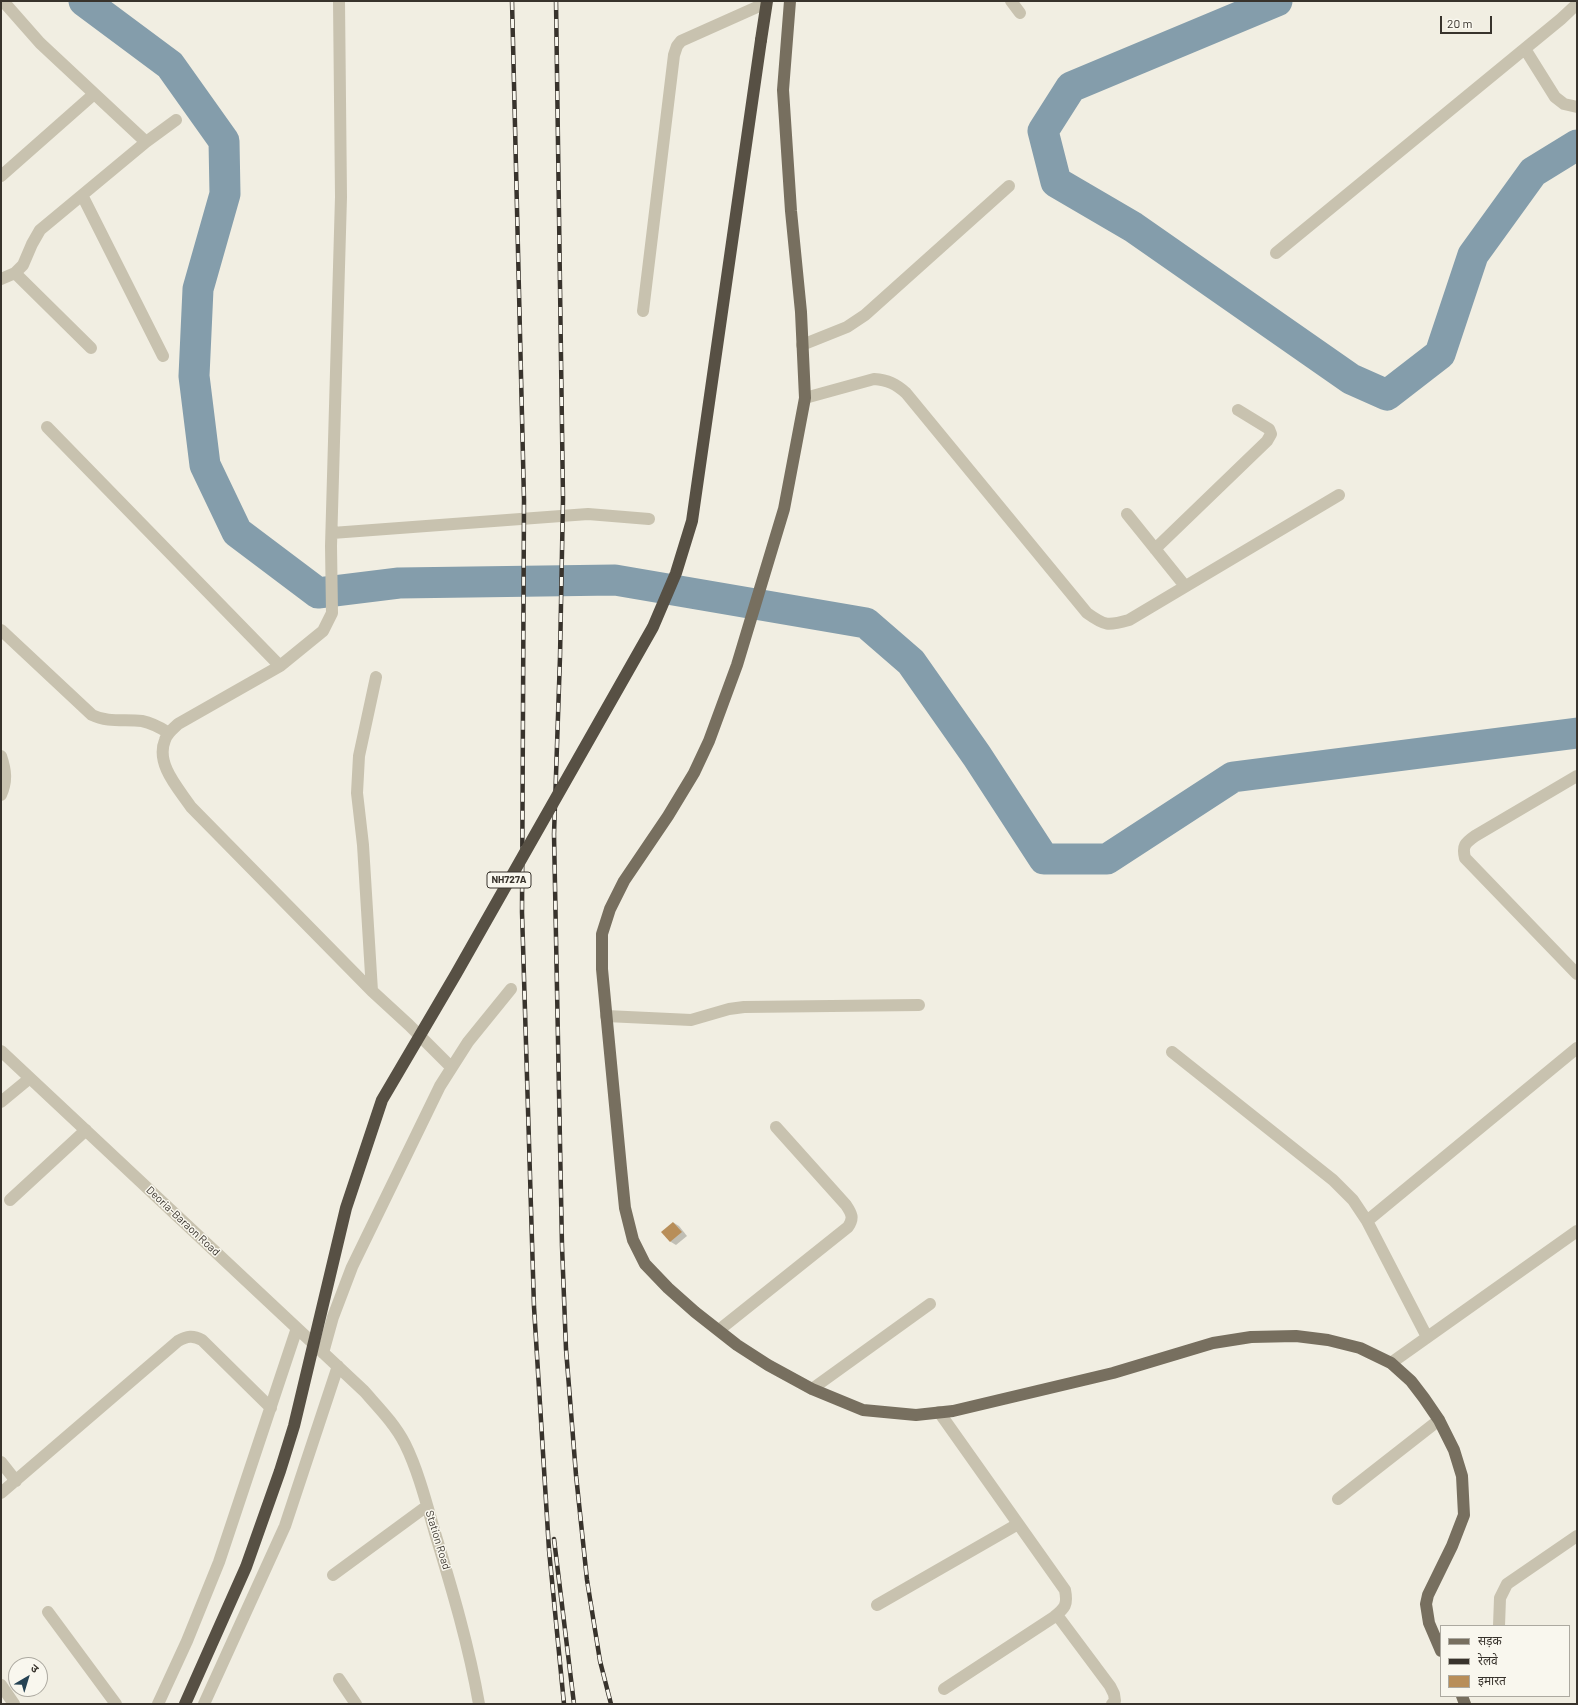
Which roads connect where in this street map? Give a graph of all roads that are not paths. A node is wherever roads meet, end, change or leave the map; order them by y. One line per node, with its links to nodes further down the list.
1 (3, 1): 9 (street)
2 (339, 1): 29 (street)
3 (790, 1): 20 (main road)
4 (1011, 1): 7 (street)
5 (766, 2): 19 (street); 86 (highway, NH727A, bridge)
6 (1577, 4): 8 (street)
7 (1020, 13)
8 (1525, 49): 10 (street); 16 (street)
9 (94, 94): 12 (street); 13 (street)
10 (1577, 107)
11 (176, 120): 12 (street)
12 (146, 142): 15 (street)
13 (1, 176)
14 (1009, 186): 20 (street)
15 (82, 195): 17 (street); 22 (street)
16 (1276, 253)
17 (15, 273): 18 (street); 21 (street)
18 (1, 279)
19 (643, 311)
20 (802, 345): 23 (main road)
21 (91, 348)
22 (163, 356)
23 (805, 398): 31 (street); 43 (main road)
24 (1238, 410): 30 (street)
25 (47, 427): 33 (street)
26 (1339, 495): 31 (street)
27 (1127, 514): 30 (street)
28 (649, 519): 29 (street)
29 (331, 540): 33 (street)
30 (1155, 549): 31 (street)
31 (1185, 586)
32 (1, 630): 35 (street)
33 (280, 666): 35 (street)
34 (376, 678): 41 (street)
35 (169, 733): 41 (street)
36 (1, 756): 38 (street)
37 (1577, 776): 39 (street)
38 (1, 795)
39 (1577, 974)
40 (511, 989): 47 (street)
41 (372, 991): 47 (street)
42 (919, 1005): 43 (street)
43 (606, 1016): 57 (main road)
44 (1577, 1048): 53 (street)
45 (1, 1051): 48 (street, Deoria-Baraon Road)
46 (1172, 1052): 53 (street)
47 (451, 1067): 59 (street)
48 (30, 1078): 49 (street); 51 (street, Deoria-Baraon Road)
49 (1, 1102)
50 (776, 1127): 57 (street)
51 (86, 1130): 52 (street); 56 (street, Deoria-Baraon Road)
52 (10, 1200)
53 (1367, 1221): 58 (street)
54 (1577, 1231): 58 (street)
55 (930, 1304): 62 (street)
56 (297, 1328): 59 (street, Deoria-Baraon Road); 64 (street)
57 (719, 1330): 62 (main road)
58 (1427, 1337): 60 (street)
59 (323, 1353): 61 (street, Deoria-Baraon Road)
60 (1391, 1363): 65 (main road); 66 (main road)
61 (338, 1366): 63 (street, Deoria-Baraon Road); 87 (street)
62 (812, 1389): 65 (main road)
63 (364, 1391): 71 (street, Station Road)
64 (271, 1408): 68 (street); 85 (street)
65 (939, 1412): 72 (street)
66 (1439, 1420): 70 (street); 79 (main road)
67 (1, 1462): 68 (street)
68 (16, 1481): 69 (street)
69 (1, 1493)
70 (1338, 1499)
71 (427, 1506): 74 (street); 89 (street, Station Road)
72 (1018, 1524): 75 (street); 77 (street)
73 (1577, 1536): 78 (street)
74 (333, 1575)
75 (877, 1605)
76 (48, 1612): 84 (street)
77 (1057, 1615): 82 (street); 90 (street)
78 (1499, 1625)
79 (1440, 1648)
80 (339, 1679): 88 (street)
81 (1, 1686): 83 (street)
82 (944, 1689)
83 (14, 1704)
84 (116, 1704)
85 (158, 1704)
86 (185, 1704)
87 (204, 1704)
88 (356, 1704)
89 (479, 1704)
90 (1112, 1704)

